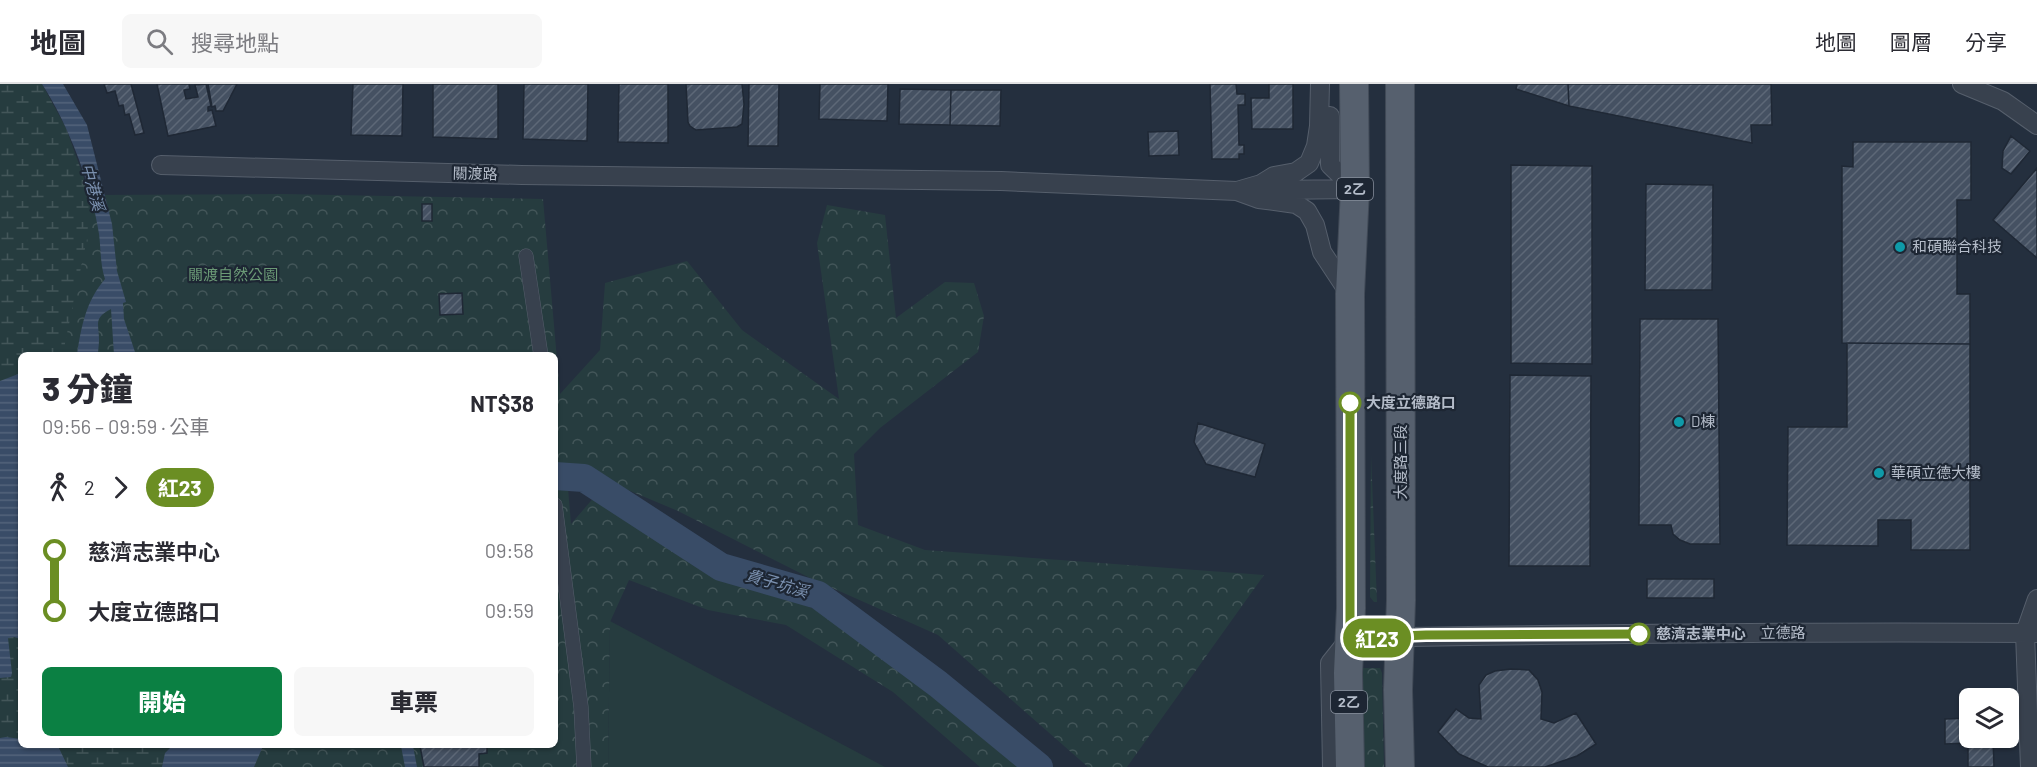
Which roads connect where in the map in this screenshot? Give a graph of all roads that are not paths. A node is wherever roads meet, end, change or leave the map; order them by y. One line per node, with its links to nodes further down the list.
1 (1320, 84): 8 (street)
2 (1330, 84): 9 (street)
3 (1354, 84): 9 (main road, 2乙)
4 (1400, 84): 17 (main road, 大度路三段)
5 (1962, 84): 6 (street)
6 (2037, 125)
7 (161, 165): 10 (street, 關渡路)
8 (1262, 184): 9 (street); 10 (street)
9 (1355, 189): 12 (main road, 2乙)
10 (1237, 191): 12 (street)
11 (526, 256): 13 (street)
12 (1350, 294): 18 (main road, 2乙)
13 (540, 352)
14 (558, 528): 19 (street)
15 (2037, 599): 16 (street)
16 (2031, 633): 17 (street, 立德路); 23 (street)
17 (1400, 637): 18 (street, 立德路); 22 (main road, 大度路三段)
18 (1350, 638): 20 (street); 21 (main road, 2乙)
19 (584, 767)
20 (1332, 767)
21 (1350, 767)
22 (1400, 767)
23 (2030, 767)

